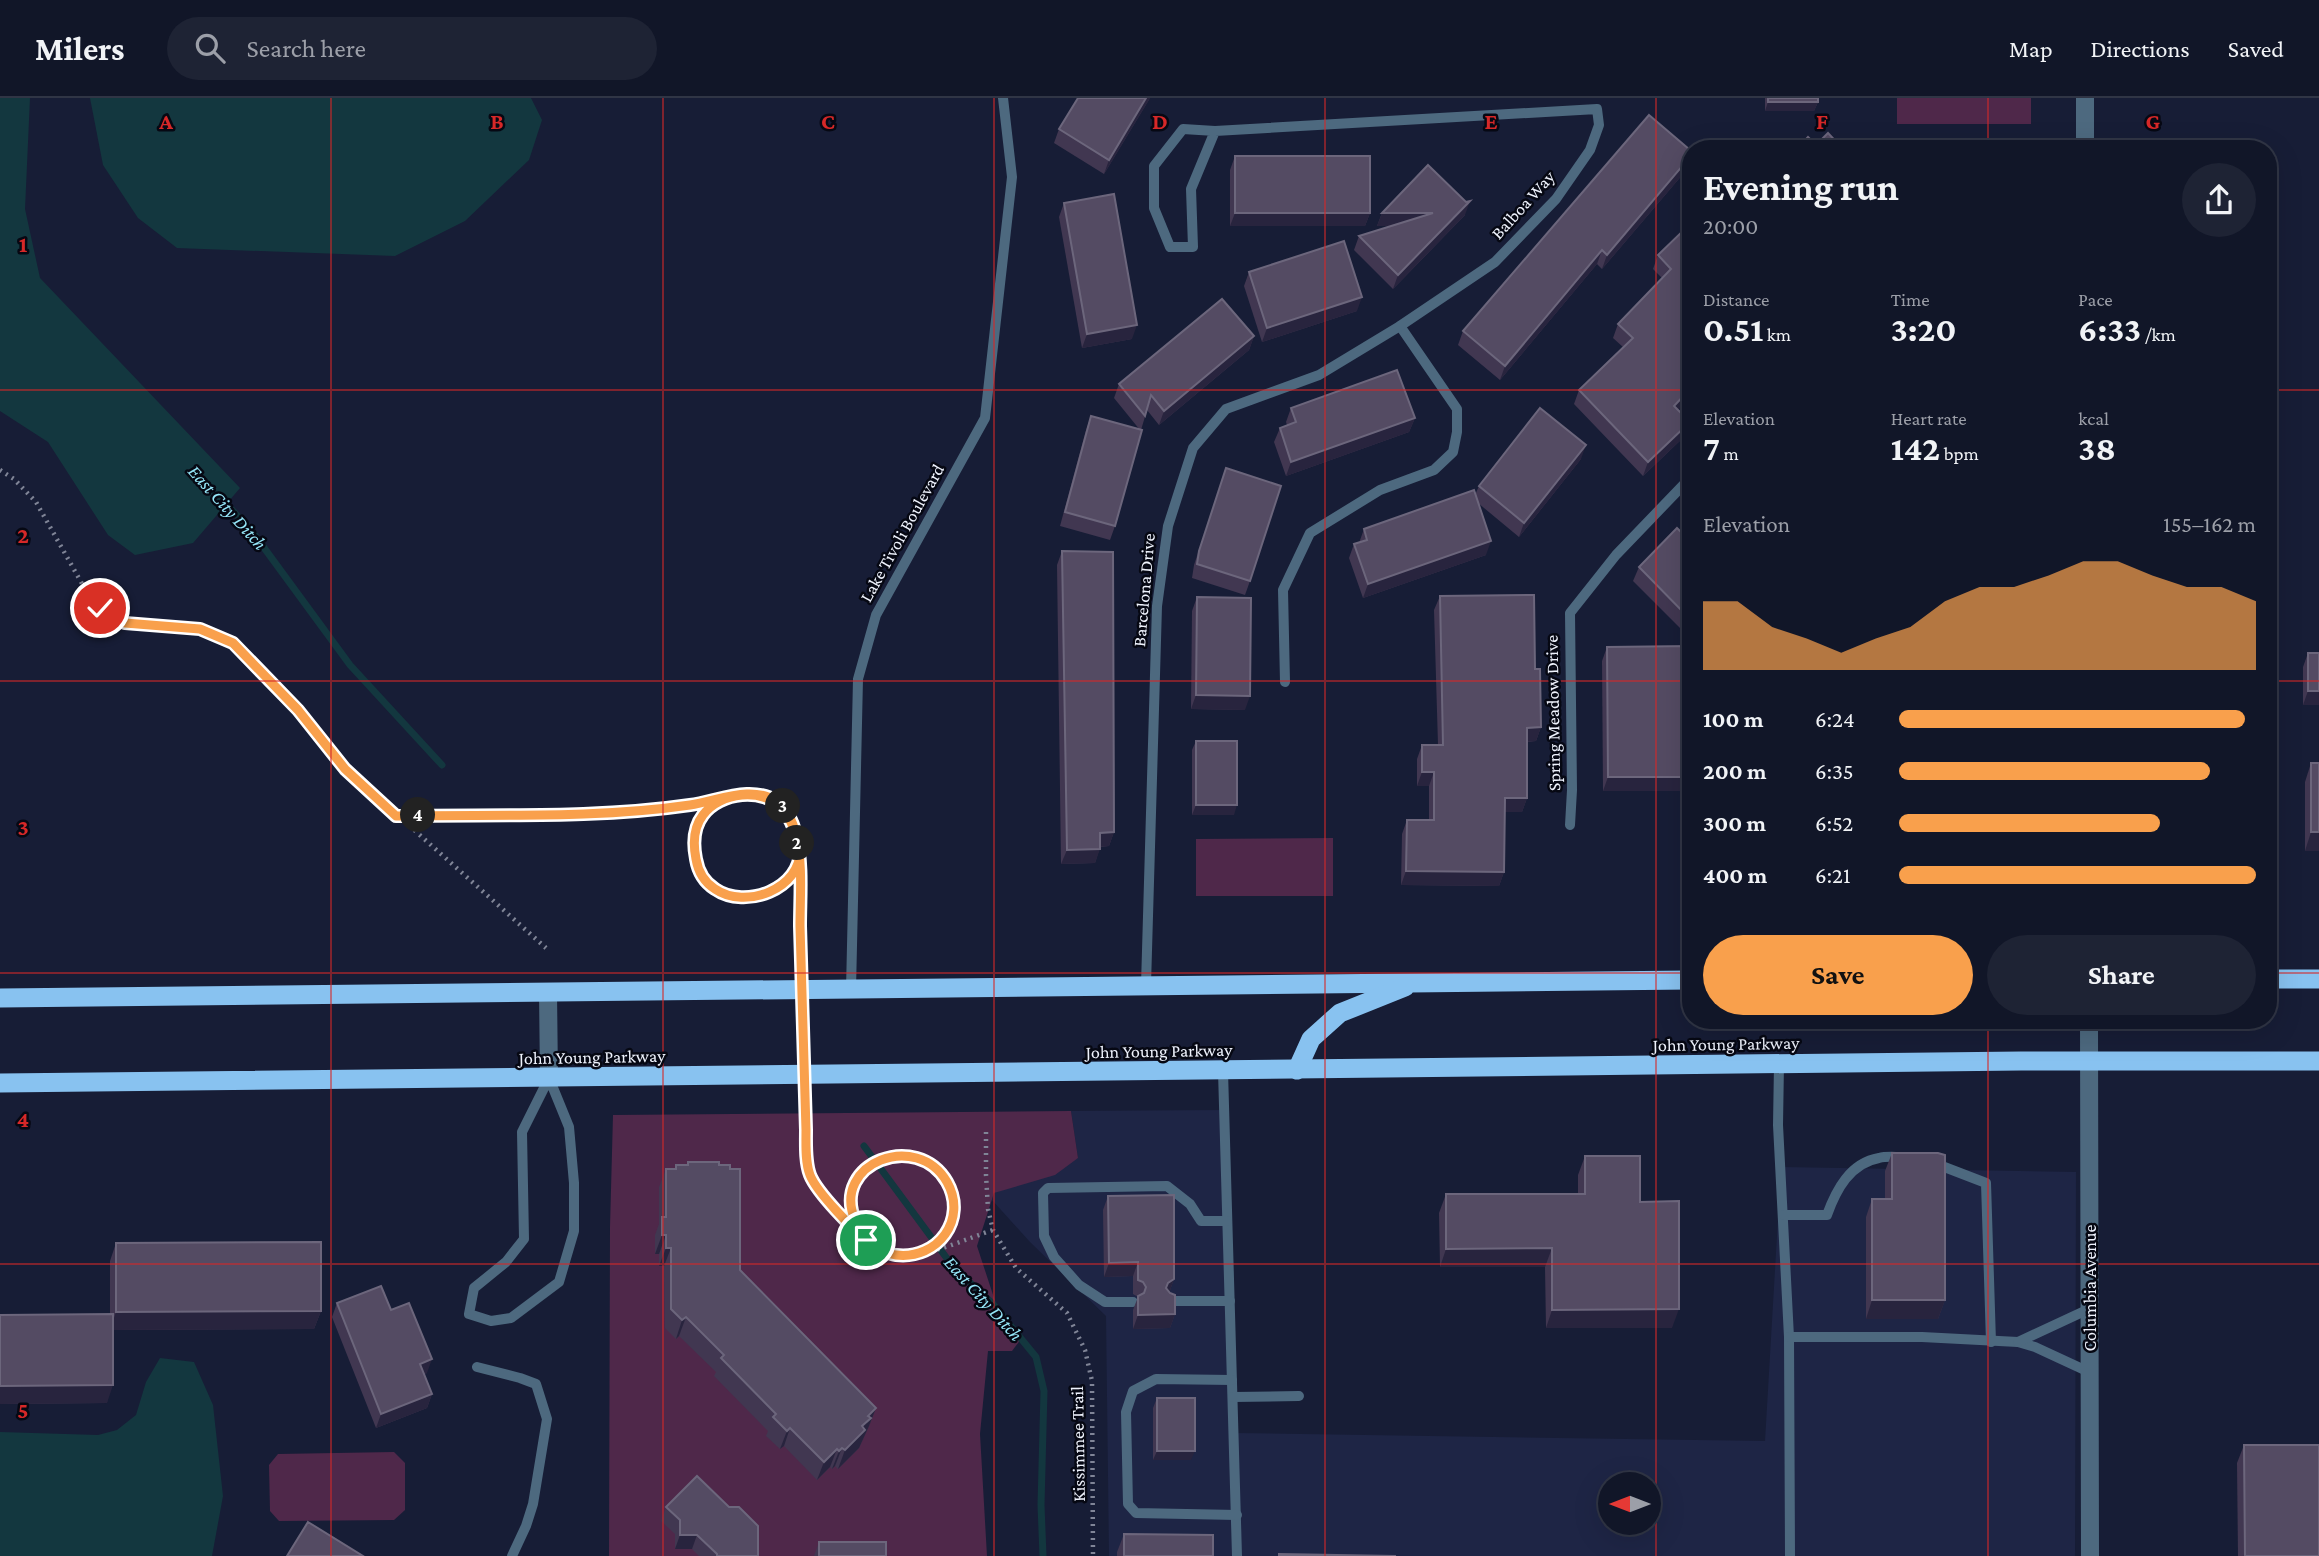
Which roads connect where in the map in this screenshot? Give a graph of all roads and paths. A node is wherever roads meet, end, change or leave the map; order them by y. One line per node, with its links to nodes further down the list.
1 (1003, 98): 18 (lane, Lake Tivoli Boulevard)
2 (2085, 98): 4 (street)
3 (1215, 131): 3 (lane); 5 (lane, Balboa Way)
4 (2085, 140)
5 (1400, 326): 8 (lane); 17 (lane, Barcelona Drive)
6 (0, 470): 9 (path)
7 (1682, 486): 10 (lane, Spring Meadow Drive)
8 (1285, 682)
9 (396, 816): 11 (path); 12 (path)
10 (1570, 825)
11 (546, 948)
12 (802, 975)
13 (2277, 979): 14 (highway)
14 (2319, 979)
15 (1682, 981): 16 (highway)
16 (1416, 982): 17 (highway); 27 (highway)
17 (1146, 985): 18 (highway)
18 (851, 990): 19 (highway)
19 (548, 992): 20 (highway); 29 (street)
20 (0, 998)
21 (802, 1002): 23 (path)
22 (2089, 1029): 24 (street, Columbia Avenue)
23 (804, 1056)
24 (2090, 1060): 25 (highway, John Young Parkway); 26 (highway, John Young Parkway); 39 (street, Columbia Avenue)
25 (2319, 1061)
26 (1779, 1064): 27 (highway, John Young Parkway); 33 (lane)
27 (1297, 1070): 28 (highway, John Young Parkway)
28 (1223, 1071): 29 (highway, John Young Parkway); 34 (lane)
29 (549, 1078): 29 (lane); 30 (highway, John Young Parkway)
30 (0, 1083)
31 (804, 1084): 35 (path)
32 (986, 1132): 35 (path)
33 (1784, 1215): 40 (lane); 41 (lane)
34 (1227, 1221): 37 (lane); 38 (lane)
35 (993, 1230): 50 (path, Kissimmee Trail)
36 (1169, 1301): 37 (lane)
37 (1230, 1301): 45 (lane)
38 (1133, 1302)
39 (2089, 1308): 42 (lane); 44 (street, Columbia Avenue)
40 (1788, 1337): 41 (lane); 52 (lane)
41 (1991, 1342): 42 (lane)
42 (2018, 1342): 44 (lane)
43 (477, 1367): 49 (lane)
44 (2089, 1372): 53 (street, Columbia Avenue)
45 (1232, 1380): 47 (lane); 48 (lane)
46 (1299, 1396): 47 (lane)
47 (1233, 1397): 48 (lane)
48 (1237, 1515): 51 (lane)
49 (512, 1556)
50 (1093, 1556)
51 (1237, 1556)
52 (1790, 1556)
53 (2090, 1556)

